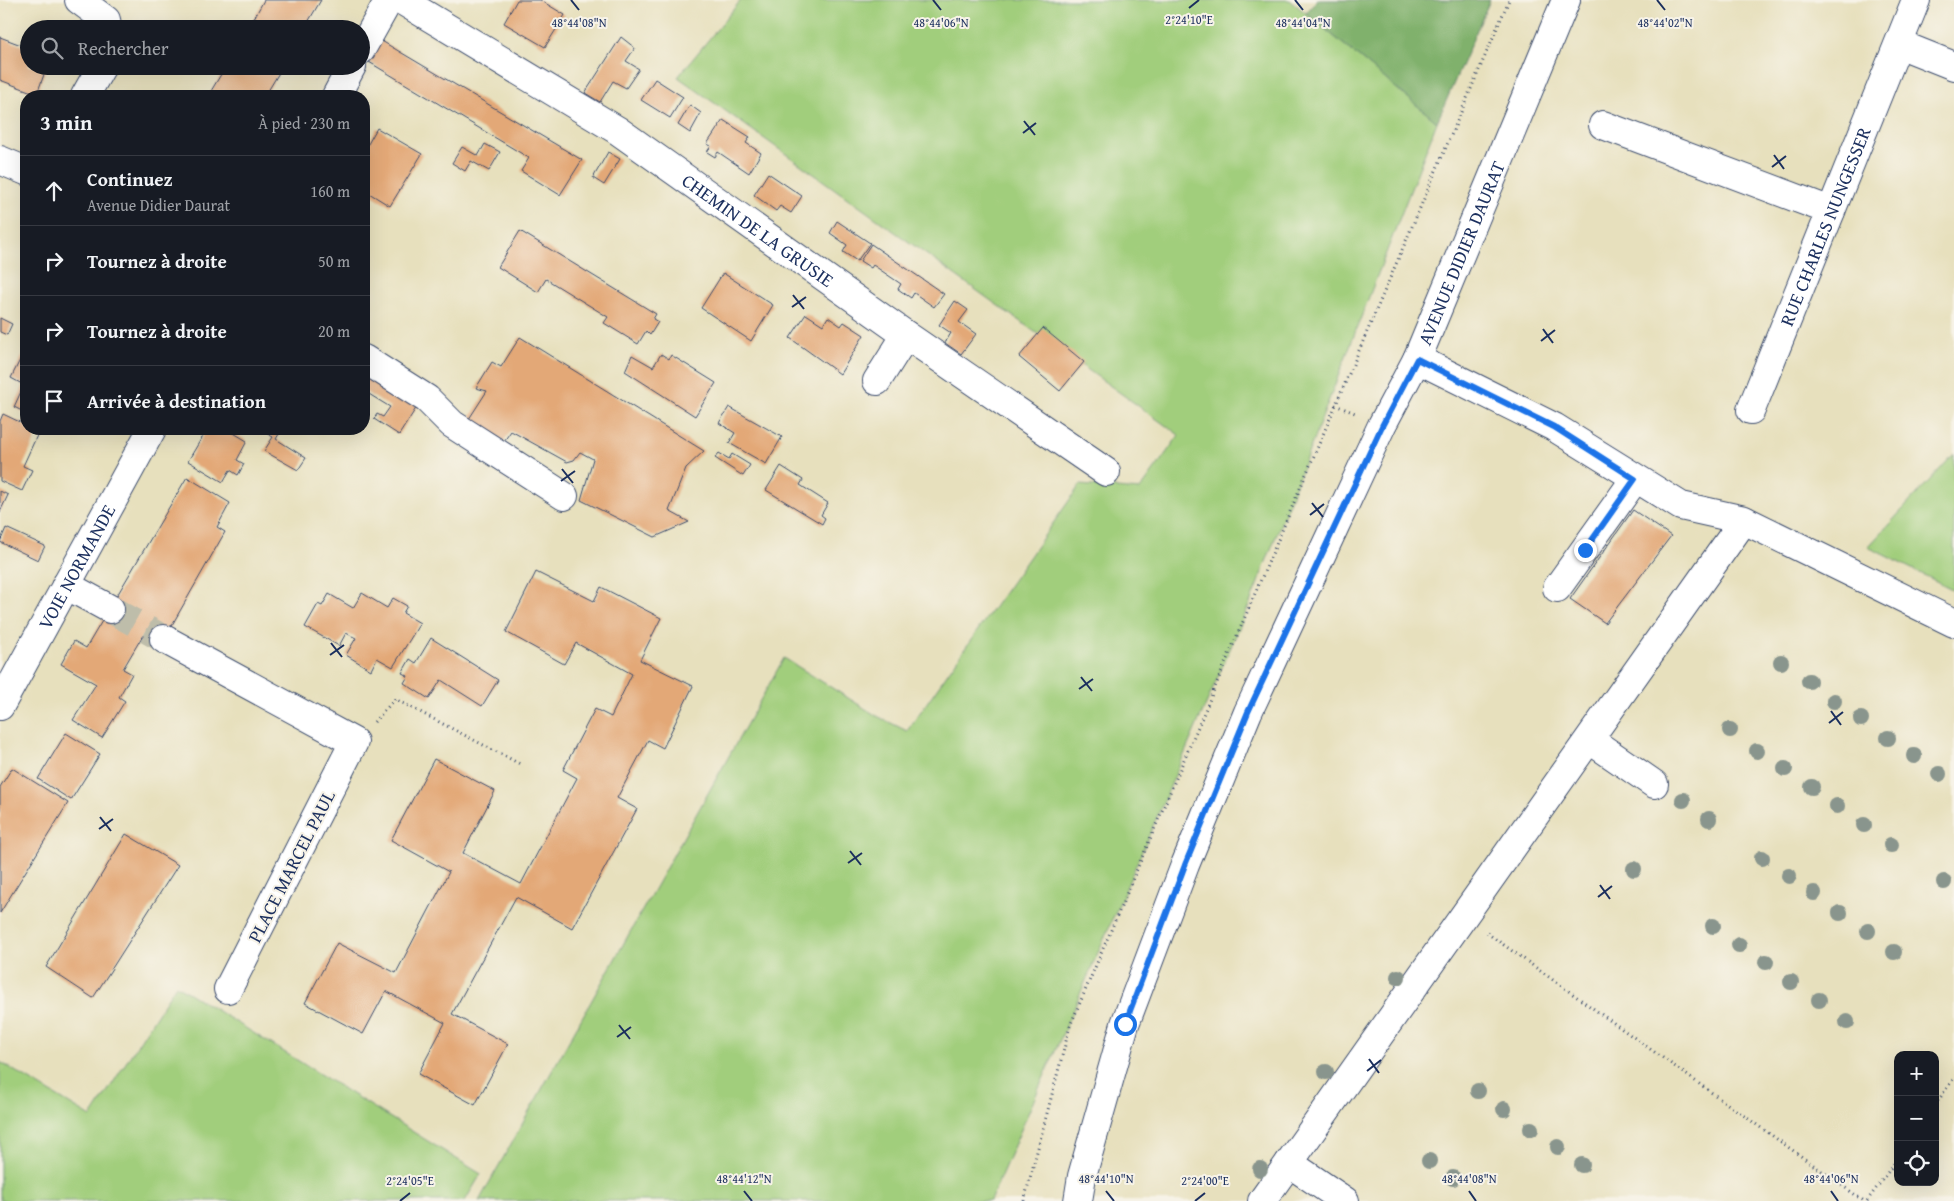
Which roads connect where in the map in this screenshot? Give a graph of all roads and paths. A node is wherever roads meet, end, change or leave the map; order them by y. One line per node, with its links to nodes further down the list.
1 (79, 0): 7 (street)
2 (389, 0): 8 (street)
3 (401, 0): 19 (street, CHEMIN DE LA GRUSIE)
4 (1508, 0): 45 (path)
5 (1566, 0): 20 (street, AVENUE DIDIER DAURAT)
6 (1916, 0): 9 (street, RUE CHARLES NUNGESSER)
7 (106, 20)
8 (370, 34)
9 (1899, 44): 10 (street); 18 (street, RUE CHARLES NUNGESSER)
10 (1954, 66)
11 (97, 75): 13 (street)
12 (347, 75): 14 (street)
13 (88, 90)
14 (339, 90)
15 (1603, 125): 18 (street)
16 (0, 160): 17 (street)
17 (20, 168)
18 (1831, 211): 23 (street, RUE CHARLES NUNGESSER)
19 (906, 335): 22 (street); 25 (street, CHEMIN DE LA GRUSIE)
20 (1417, 359): 26 (street); 46 (street, AVENUE DIDIER DAURAT)
21 (370, 364): 27 (street)
22 (877, 381)
23 (1751, 410)
24 (149, 435): 29 (street, VOIE NORMANDE)
25 (1106, 472)
26 (1635, 479): 28 (street); 30 (street)
27 (564, 496)
28 (1744, 520): 32 (street); 35 (street)
29 (66, 585): 31 (street); 34 (street, VOIE NORMANDE)
30 (1557, 588)
31 (110, 609)
32 (1954, 623)
33 (164, 639): 36 (street)
34 (0, 706)
35 (1590, 740): 38 (street); 39 (street)
36 (354, 742): 37 (path); 40 (street, PLACE MARCEL PAUL)
37 (520, 764)
38 (1654, 784)
39 (1464, 917): 43 (street); 49 (path)
40 (228, 989)
41 (1954, 1078): 42 (path)
42 (1939, 1099)
43 (1289, 1162): 47 (street); 48 (street)
44 (1894, 1163): 49 (path)
45 (1024, 1201)
46 (1078, 1201)
47 (1262, 1201)
48 (1345, 1201)
49 (1866, 1201)

